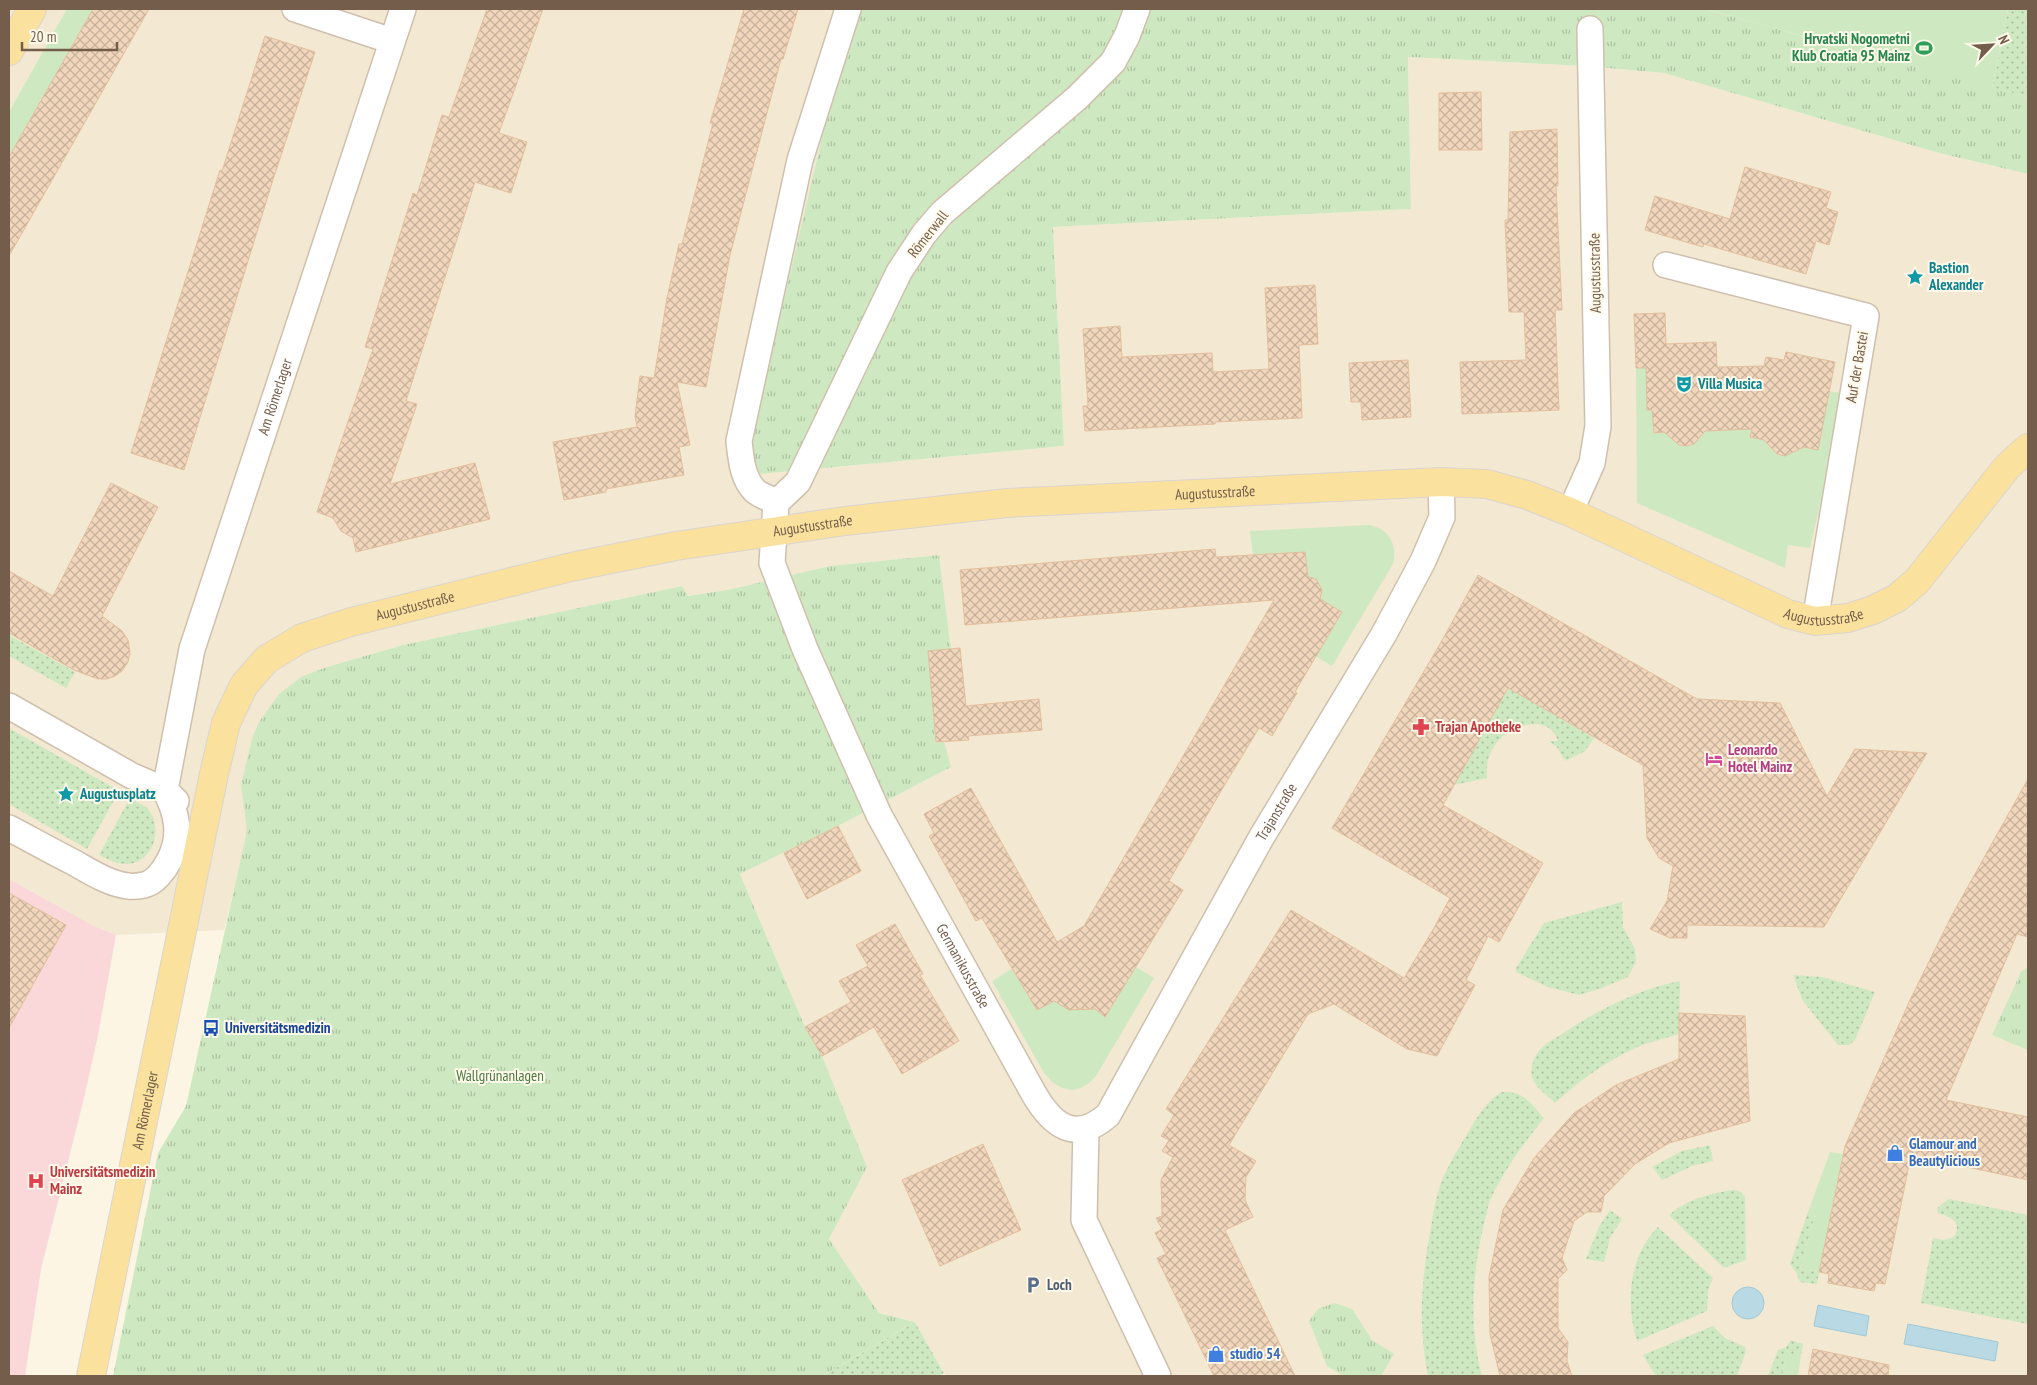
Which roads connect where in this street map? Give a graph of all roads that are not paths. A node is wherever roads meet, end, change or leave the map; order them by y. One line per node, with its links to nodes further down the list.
1 (32, 9): 8 (main road)
2 (294, 9): 7 (street)
3 (403, 9): 7 (street, Am Römerlager)
4 (848, 9): 12 (street)
5 (1137, 9): 12 (street, Römerwall)
6 (1590, 29): 13 (street, Augustusstraße)
7 (392, 41): 17 (street, Am Römerlager)
8 (9, 51)
9 (1666, 265): 15 (street, Auf der Bastei)
10 (2028, 448): 15 (main road, Augustusstraße)
11 (1441, 482): 13 (main road, Augustusstraße); 14 (main road, Augustusstraße); 22 (street, Trajanstraße)
12 (776, 503): 14 (street)
13 (1570, 512): 15 (main road, Augustusstraße)
14 (773, 531): 19 (main road, Augustusstraße); 22 (street, Germanikusstraße)
15 (1815, 621)
16 (9, 706): 17 (street)
17 (165, 790): 19 (street); 21 (street)
18 (9, 828): 21 (street)
19 (200, 843): 20 (main road, Am Römerlager)
20 (194, 869): 21 (street); 23 (main road, Am Römerlager)
21 (145, 885)
22 (1086, 1128): 24 (street)
23 (91, 1376)
24 (1158, 1376)

